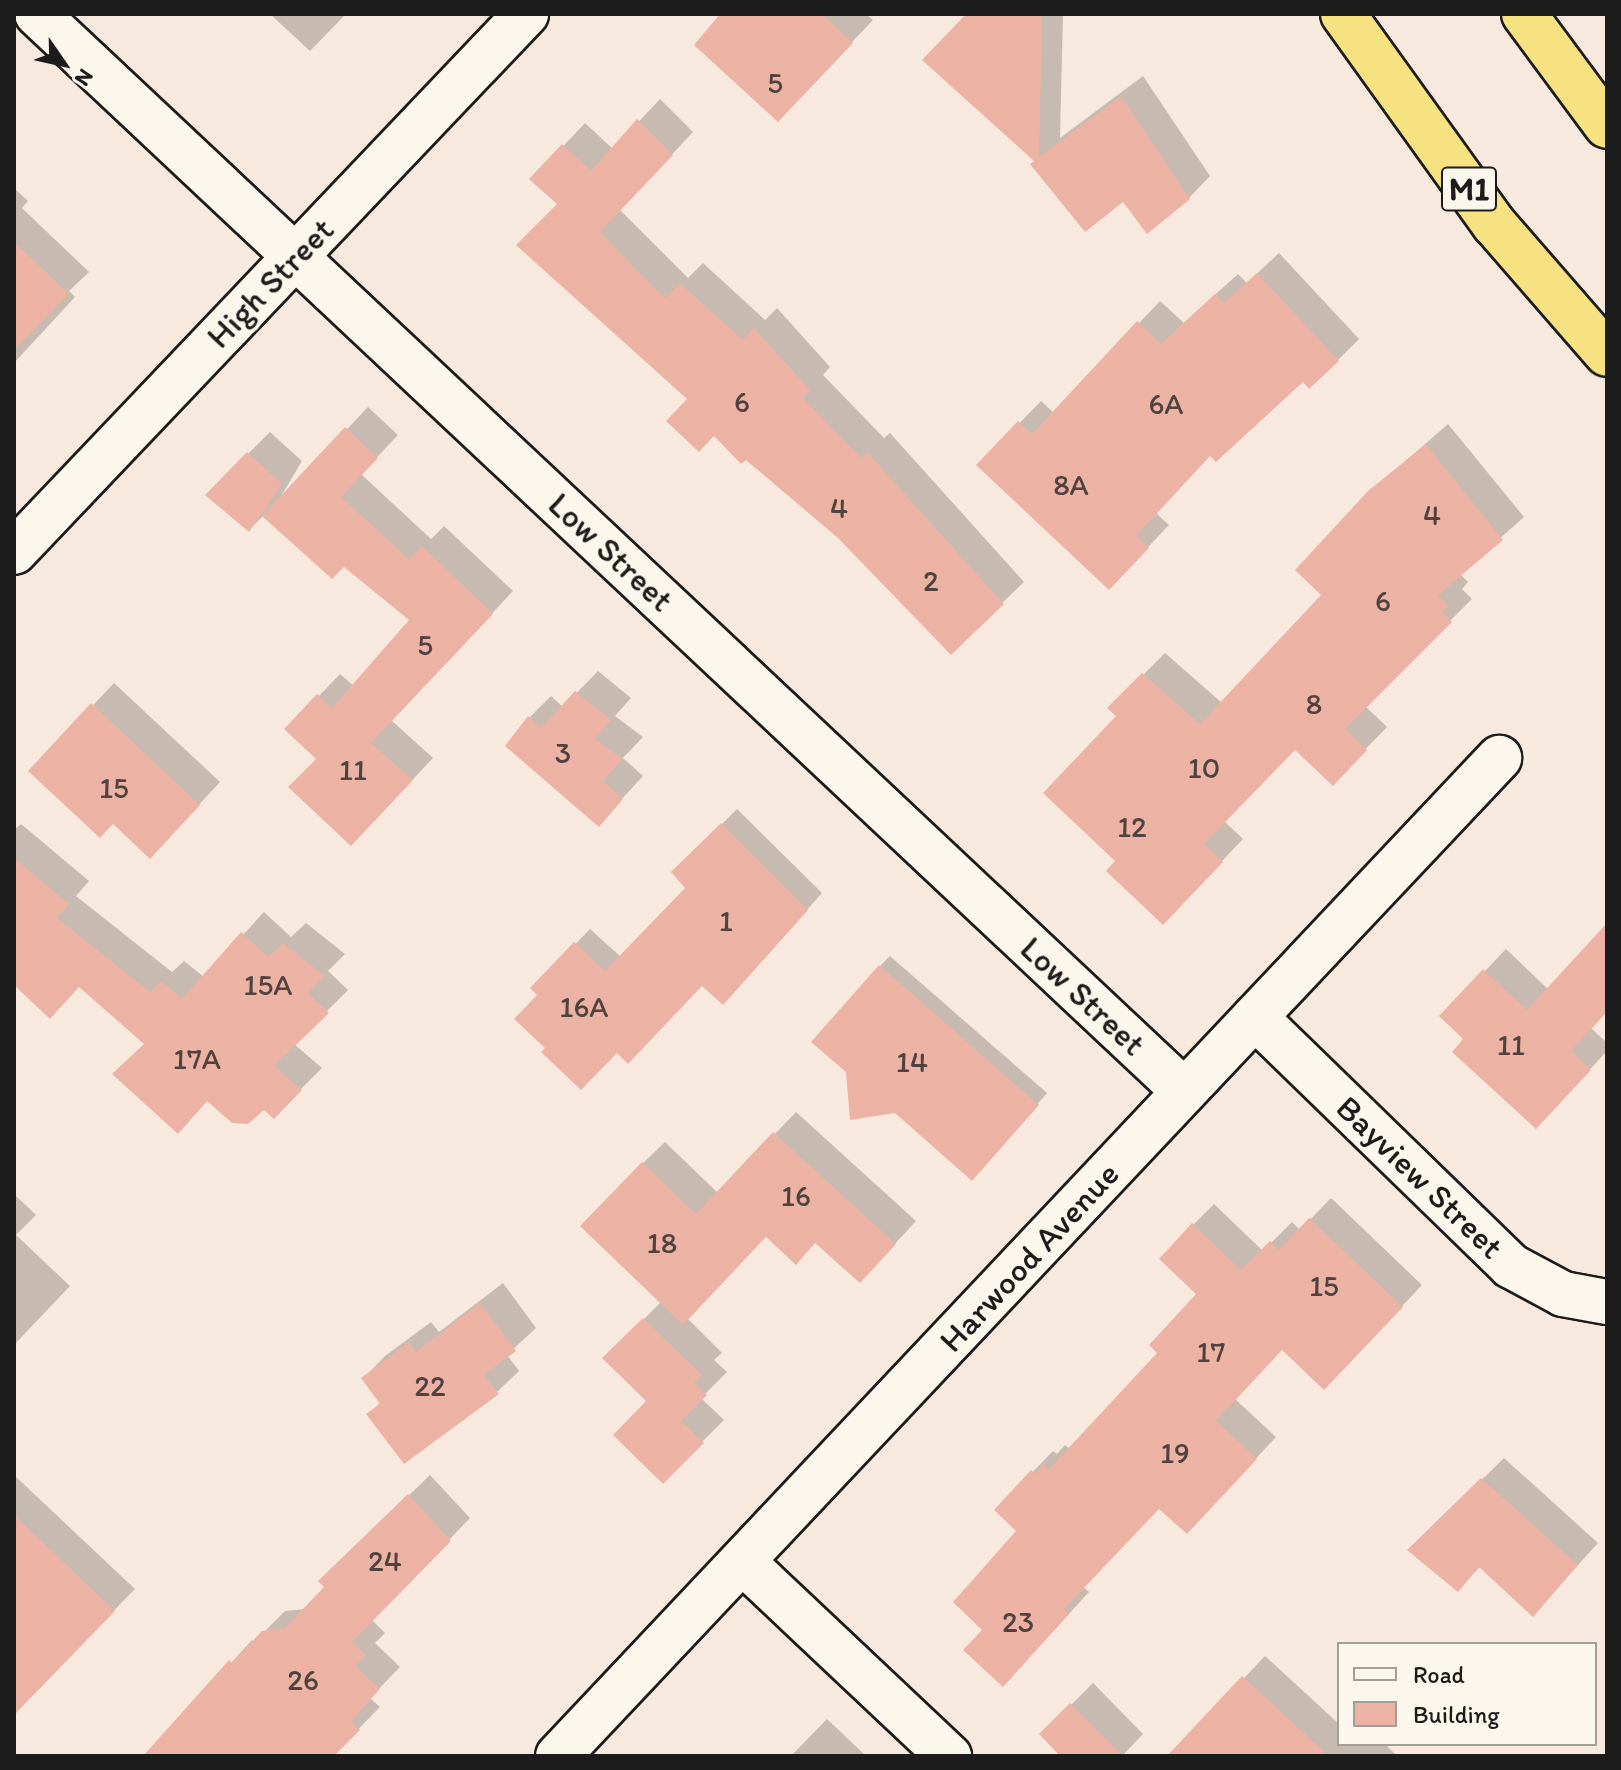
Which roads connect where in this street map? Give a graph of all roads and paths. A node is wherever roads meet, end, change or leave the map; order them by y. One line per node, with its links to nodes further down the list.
1 (37, 14): 6 (street, Low Street)
2 (526, 14): 6 (street, High Street)
3 (1343, 14): 7 (highway, M1)
4 (1524, 14): 5 (highway)
5 (1607, 126)
6 (297, 256): 8 (street, High Street); 11 (street, Low Street)
7 (1607, 354)
8 (14, 552)
9 (1499, 758): 10 (street, Harwood Avenue)
10 (1255, 1017): 11 (street, Harwood Avenue); 12 (street, Bayview Street)
11 (1184, 1091): 13 (street, Harwood Avenue)
12 (1607, 1302)
13 (744, 1563): 14 (street, Harwood Avenue); 15 (street)
14 (558, 1756)
15 (949, 1756)

